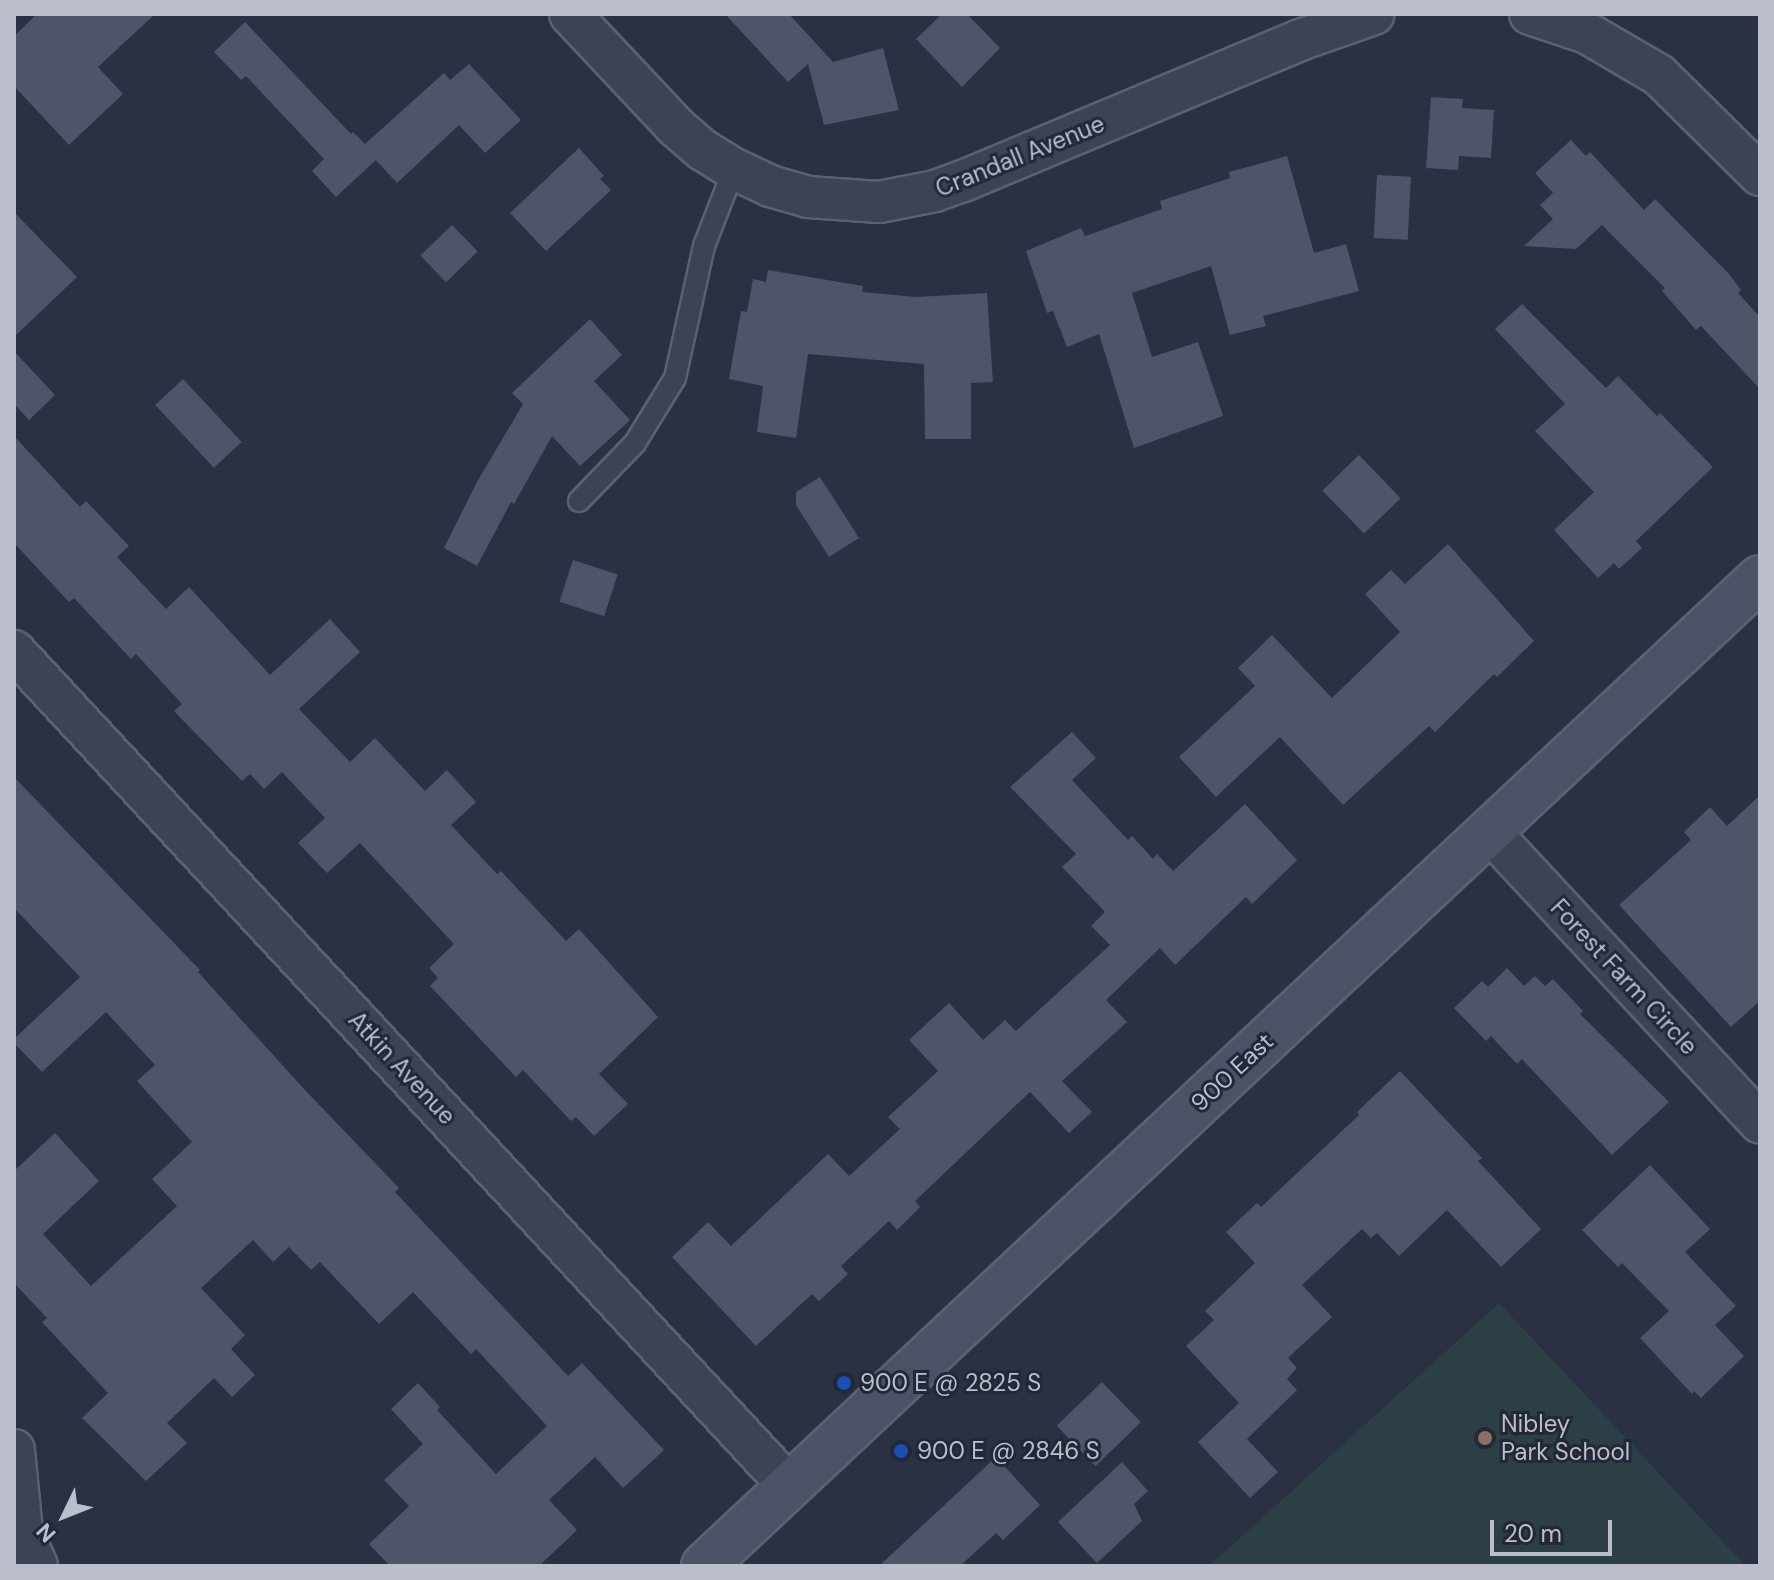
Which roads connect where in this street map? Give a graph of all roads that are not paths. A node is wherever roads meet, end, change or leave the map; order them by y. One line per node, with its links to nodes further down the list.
1 (570, 14): 4 (street, Crandall Avenue)
2 (1374, 14): 4 (street, Crandall Avenue)
3 (1551, 17): 5 (street)
4 (734, 169): 6 (lane)
5 (1760, 175)
6 (579, 501)
7 (1760, 578): 9 (street, 900 East)
8 (14, 651): 12 (street, Atkin Avenue)
9 (1489, 831): 10 (street, Forest Farm Circle); 12 (street, 900 East)
10 (1760, 1123)
11 (14, 1450): 13 (street)
12 (789, 1486): 14 (street, 900 East)
13 (37, 1566)
14 (704, 1566)

